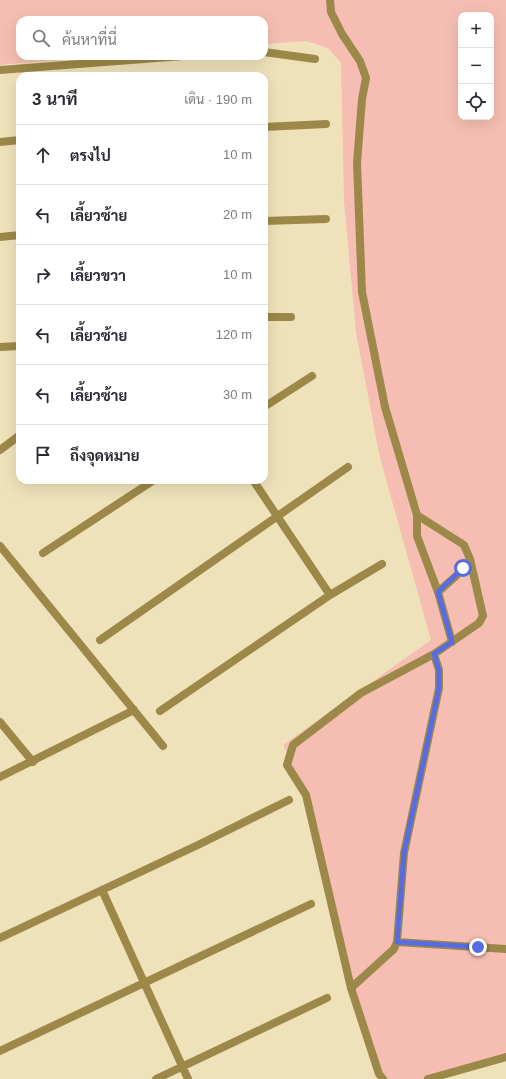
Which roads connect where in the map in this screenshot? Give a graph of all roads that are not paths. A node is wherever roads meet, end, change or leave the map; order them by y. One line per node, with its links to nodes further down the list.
1 (330, 0): 25 (street)
2 (268, 53): 3 (street)
3 (315, 59)
4 (131, 60): 5 (street)
5 (0, 70)
6 (326, 124): 7 (street)
7 (268, 127)
8 (16, 140): 9 (street)
9 (0, 142)
10 (326, 219): 11 (street)
11 (268, 221)
12 (16, 235): 13 (street)
13 (0, 237)
14 (268, 317): 15 (street)
15 (291, 317)
16 (16, 346): 17 (street)
17 (0, 347)
18 (312, 376): 19 (street)
19 (268, 405)
20 (16, 438): 21 (street)
21 (0, 450)
22 (348, 467): 26 (street)
23 (148, 484): 28 (street)
24 (256, 484): 26 (street)
25 (417, 515): 29 (street); 31 (street)
26 (277, 516): 32 (street); 33 (street)
27 (0, 546): 36 (street)
28 (43, 553)
29 (470, 559): 31 (street); 34 (street)
30 (382, 564): 32 (street)
31 (438, 592): 34 (street)
32 (330, 595): 37 (street)
33 (100, 640)
34 (452, 642): 35 (street)
35 (434, 654): 46 (street); 49 (street)
36 (134, 710): 39 (street); 40 (street)
37 (160, 712)
38 (0, 722): 40 (street)
39 (163, 746)
40 (33, 762): 41 (street)
41 (0, 777)
42 (289, 800): 43 (street)
43 (102, 890): 45 (street); 48 (street)
44 (311, 904): 48 (street)
45 (0, 938)
46 (397, 942): 47 (street); 49 (street)
47 (506, 949)
48 (145, 982): 51 (street); 53 (street)
49 (350, 988): 56 (street)
50 (327, 998): 53 (street)
51 (0, 1051)
52 (506, 1057): 57 (street)
53 (182, 1067): 54 (street); 55 (street)
54 (156, 1079)
55 (188, 1079)
56 (383, 1079)
57 (428, 1079)

